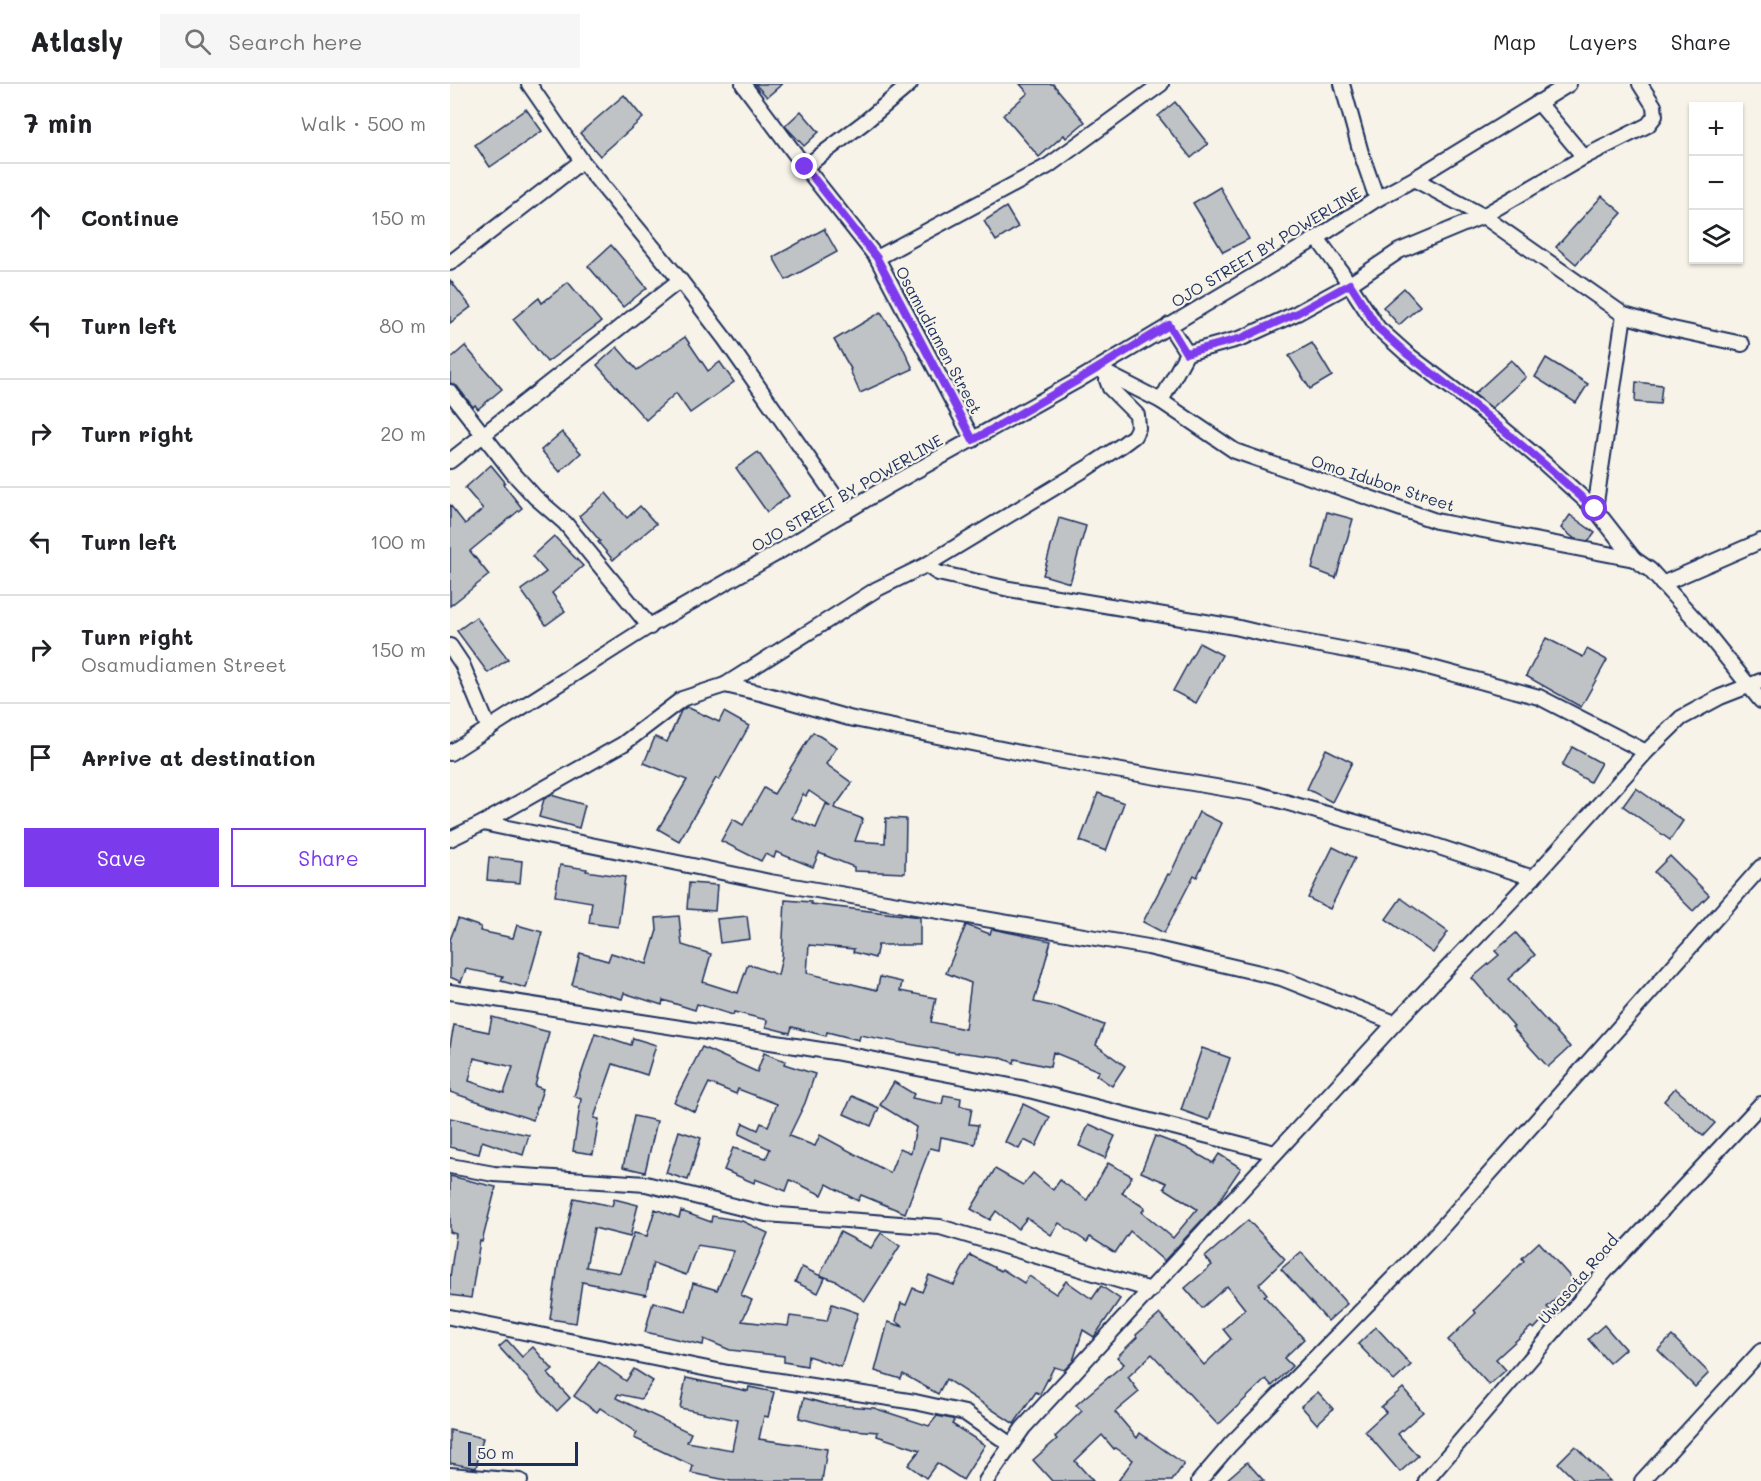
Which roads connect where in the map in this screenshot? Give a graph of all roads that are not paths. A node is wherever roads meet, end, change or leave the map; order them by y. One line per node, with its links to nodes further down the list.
1 (529, 84): 10 (street)
2 (743, 84): 11 (street, Osamudiamen Street)
3 (910, 84): 11 (street)
4 (1161, 84): 16 (street)
5 (1342, 84): 13 (street, OJO STREET BY POWERLINE)
6 (1569, 84): 8 (street)
7 (1640, 84): 9 (street)
8 (1538, 102): 9 (street); 12 (street)
9 (1584, 157): 14 (street)
10 (582, 161): 17 (street); 18 (street)
11 (805, 167): 16 (street, Osamudiamen Street)
12 (1414, 178): 13 (street); 14 (street)
13 (1377, 199): 15 (street, OJO STREET BY POWERLINE)
14 (1483, 216): 19 (street); 20 (street)
15 (1317, 238): 19 (street); 21 (street, OJO STREET BY POWERLINE)
16 (877, 258): 28 (street, Osamudiamen Street)
17 (450, 263)
18 (680, 280): 27 (street); 31 (street)
19 (1350, 284): 23 (street); 30 (street)
20 (1624, 315): 22 (street); 30 (street)
21 (1169, 325): 23 (street); 24 (street, OJO STREET BY POWERLINE)
22 (1742, 344)
23 (1186, 353): 26 (street)
24 (1103, 371): 26 (street, Omo Idubor Street); 28 (street, OJO STREET BY POWERLINE); 34 (street)
25 (450, 392): 27 (street)
26 (1161, 401): 33 (street, Omo Idubor Street)
27 (485, 435): 29 (street); 36 (street)
28 (973, 440): 31 (street, OJO STREET BY POWERLINE)
29 (450, 461)
30 (1595, 509): 33 (street)
31 (846, 512): 36 (street, OJO STREET BY POWERLINE)
32 (1761, 541): 35 (street)
33 (1634, 559): 35 (street, Omo Idubor Street)
34 (926, 565): 39 (street); 42 (street)
35 (1662, 584): 38 (street, Omo Idubor Street)
36 (650, 627): 41 (street, OJO STREET BY POWERLINE)
37 (450, 646): 41 (street)
38 (1755, 683): 40 (street, Omo Idubor Street); 42 (street)
39 (725, 685): 44 (street); 47 (street)
40 (1761, 701)
41 (489, 729): 43 (street, OJO STREET BY POWERLINE)
42 (1646, 752): 47 (street)
43 (450, 753)
44 (483, 823): 45 (street); 49 (street)
45 (450, 839)
46 (1761, 867): 60 (street)
47 (1533, 878): 49 (street)
48 (450, 992): 51 (street)
49 (1395, 1023): 51 (street)
50 (1761, 1104): 61 (street, Uwasota Road)
51 (1275, 1153): 53 (street)
52 (450, 1166): 53 (street)
53 (1151, 1290): 56 (street)
54 (450, 1317): 56 (street)
55 (1761, 1351): 62 (street)
56 (1011, 1445): 59 (street)
57 (450, 1475): 58 (street)
58 (520, 1481)
59 (986, 1481)
60 (1199, 1481)
61 (1426, 1481)
62 (1642, 1481)

